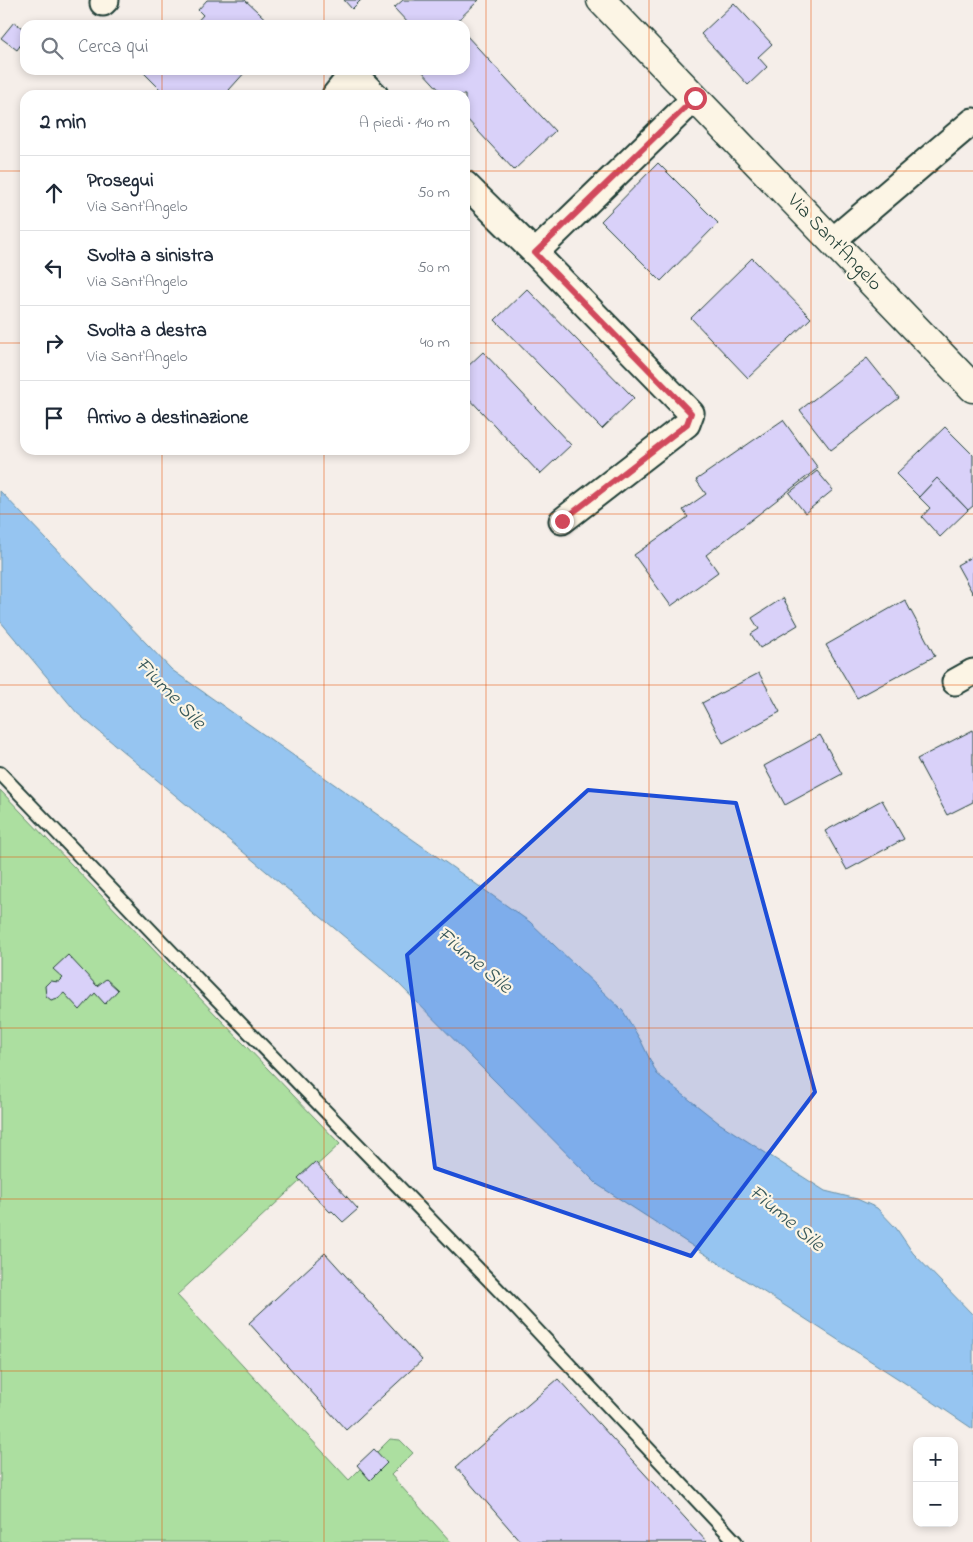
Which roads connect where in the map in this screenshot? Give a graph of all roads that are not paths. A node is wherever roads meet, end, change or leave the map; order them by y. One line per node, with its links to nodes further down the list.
1 (601, 0): 4 (street, Via Sant'Angelo)
2 (339, 90): 3 (street)
3 (370, 90)
4 (695, 98): 7 (street, Via Sant'Angelo); 8 (street)
5 (973, 121): 7 (street)
6 (470, 189): 8 (street)
7 (832, 241): 9 (street, Via Sant'Angelo)
8 (535, 253): 10 (street)
9 (973, 388)
10 (562, 521)
11 (0, 772): 12 (lane)
12 (736, 1542)

